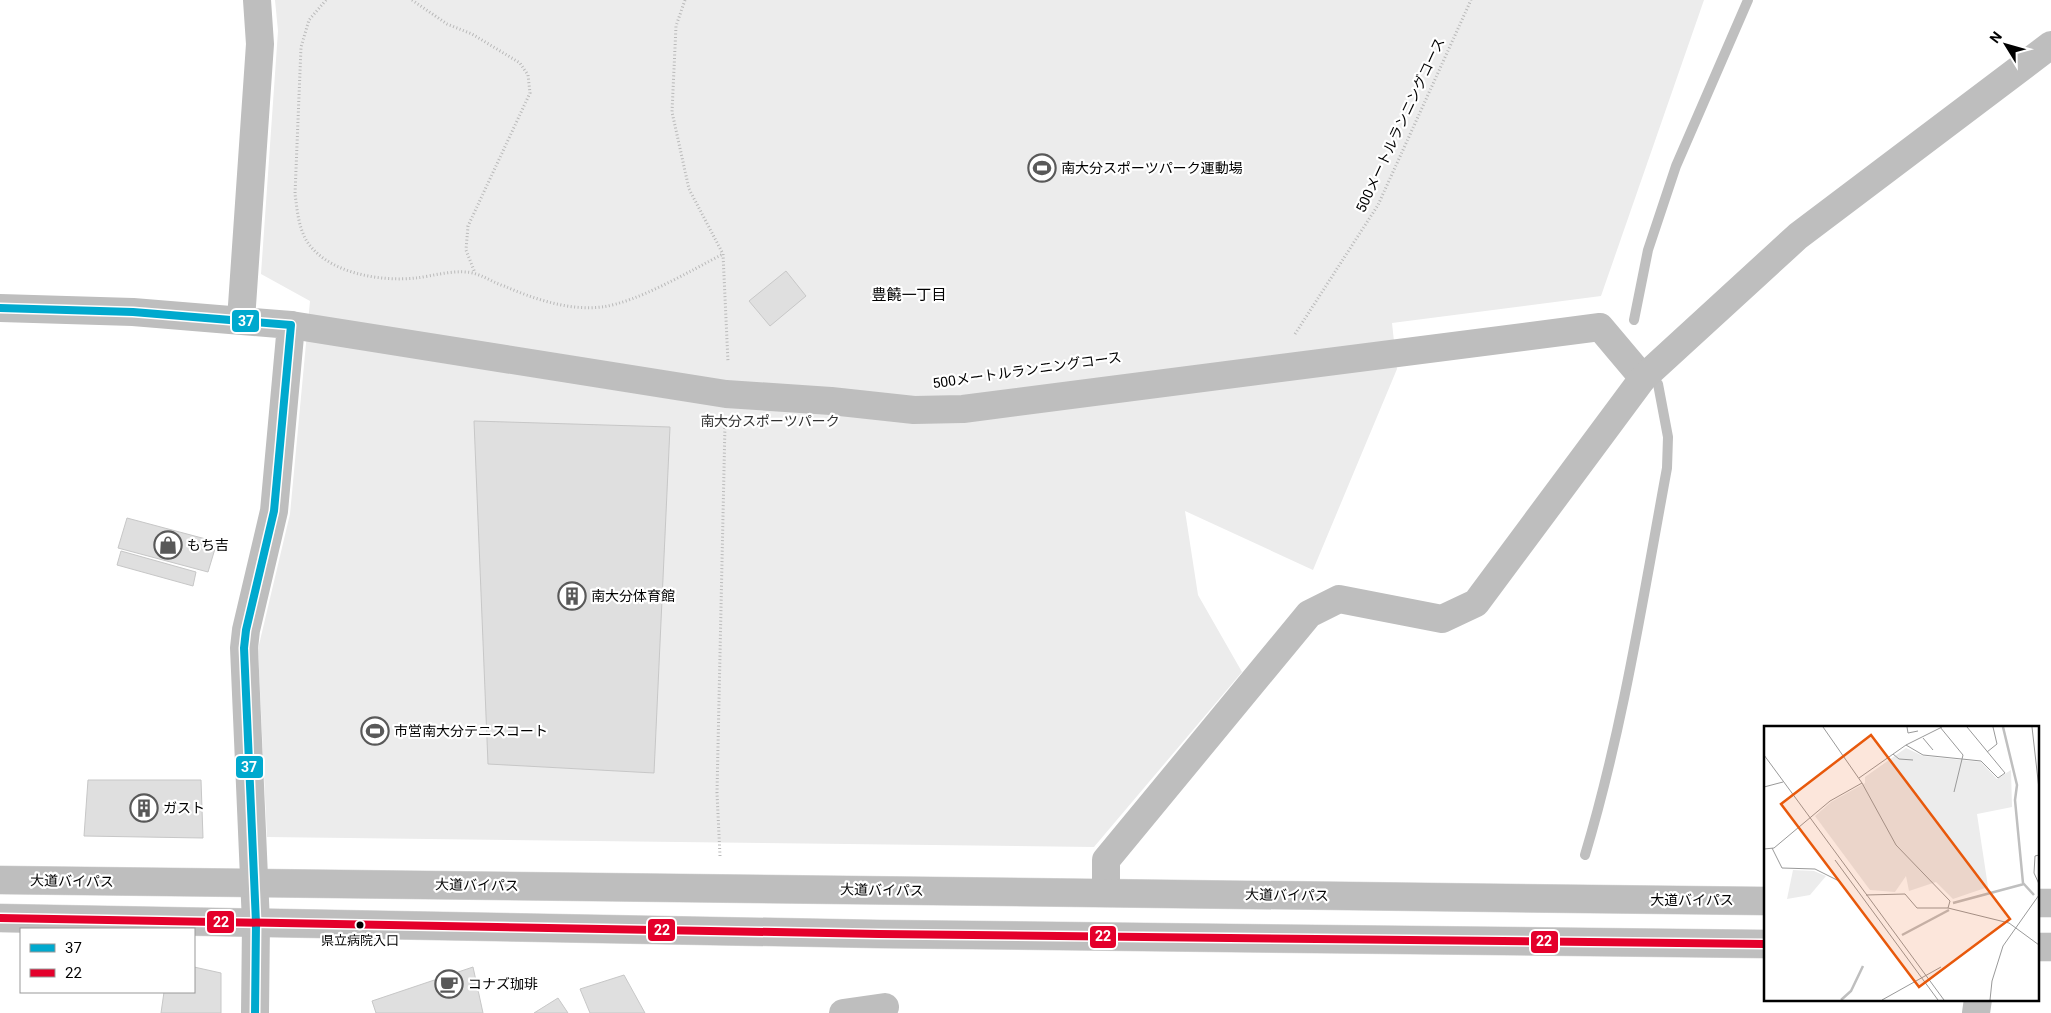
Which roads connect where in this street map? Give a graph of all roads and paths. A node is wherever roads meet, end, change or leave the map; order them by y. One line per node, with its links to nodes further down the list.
1 (257, 0): 10 (main road)
2 (326, 0): 8 (path)
3 (412, 0): 8 (path)
4 (685, 0): 7 (path)
5 (1471, 0): 12 (path, 500メートルランニングコース)
6 (2051, 45): 13 (main road)
7 (723, 254): 8 (path); 14 (path)
8 (474, 273)
9 (0, 308): 10 (main road)
10 (240, 320): 11 (main road)
11 (291, 325): 14 (main road); 17 (main road)
12 (1293, 336)
13 (1643, 378): 14 (main road); 18 (main road)
14 (727, 381): 15 (path)
15 (720, 856)
16 (0, 880): 17 (main road, 大道バイパス)
17 (254, 883): 18 (main road, 大道バイパス); 23 (main road)
18 (1106, 893): 19 (main road, 大道バイパス)
19 (1764, 901)
20 (2038, 903): 21 (main road)
21 (2051, 903)
22 (0, 918): 23 (main road)
23 (256, 922): 24 (main road); 29 (main road)
24 (1764, 944)
25 (2038, 947): 26 (main road)
26 (2051, 947)
27 (1978, 1000): 31 (main road)
28 (885, 1006): 30 (main road)
29 (255, 1013)
30 (843, 1013)
31 (1976, 1013)

